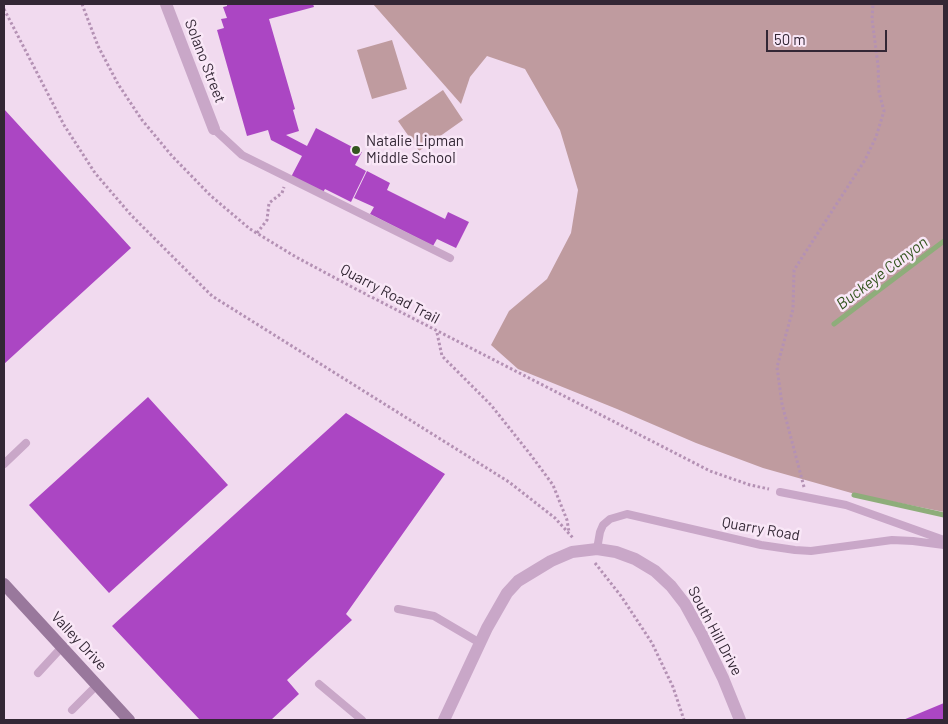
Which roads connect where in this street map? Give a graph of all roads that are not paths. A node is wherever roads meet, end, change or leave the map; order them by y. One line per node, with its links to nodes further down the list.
1 (166, 4): 2 (street, Solano Street)
2 (214, 130): 3 (lane)
3 (450, 258)
4 (26, 443): 5 (lane)
5 (4, 464)
6 (780, 492): 7 (lane)
7 (944, 540)
8 (944, 544): 9 (lane, Quarry Road)
9 (585, 551): 12 (street); 21 (street, South Hill Drive)
10 (4, 584): 13 (main road, Valley Drive)
11 (398, 609): 12 (lane)
12 (480, 643): 20 (street)
13 (62, 647): 14 (lane); 16 (main road, Valley Drive)
14 (38, 673)
15 (319, 684): 19 (lane)
16 (97, 685): 17 (lane); 18 (main road, Valley Drive)
17 (72, 710)
18 (129, 720)
19 (362, 720)
20 (446, 720)
21 (740, 720)

